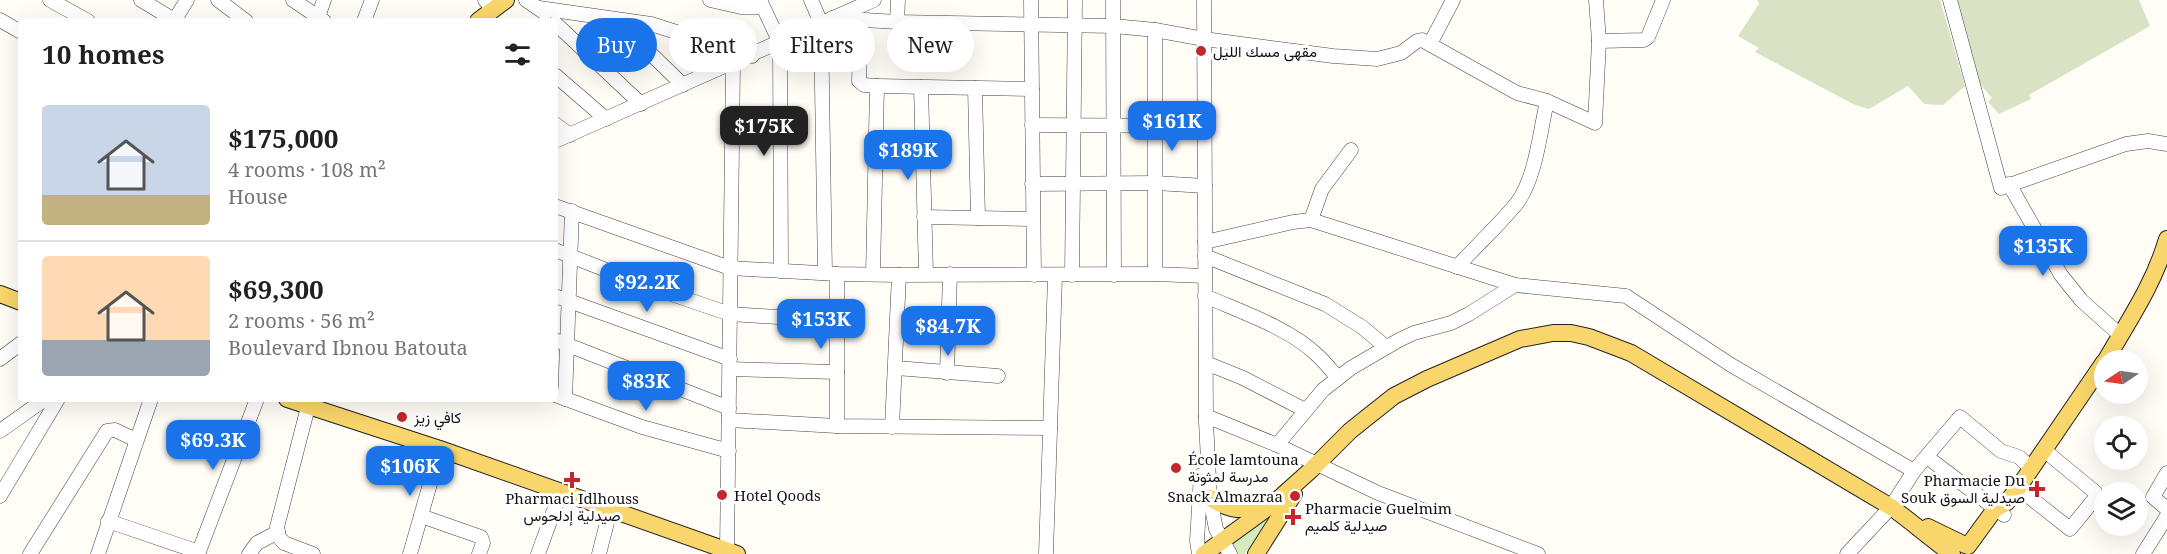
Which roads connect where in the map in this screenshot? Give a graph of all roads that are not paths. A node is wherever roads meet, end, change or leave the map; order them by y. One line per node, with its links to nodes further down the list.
1 (50, 0): 23 (street)
2 (141, 0): 24 (street)
3 (187, 0): 25 (street)
4 (218, 0): 26 (street)
5 (293, 0): 27 (street)
6 (324, 0): 28 (street)
7 (372, 0): 29 (street)
8 (526, 0): 22 (street)
9 (710, 0): 21 (street)
10 (811, 0): 32 (street)
11 (898, 0): 34 (street)
12 (1031, 0): 38 (street)
13 (1075, 0): 39 (street)
14 (1113, 0): 41 (street)
15 (1204, 0): 44 (street)
16 (1453, 0): 46 (street)
17 (1596, 0): 45 (street)
18 (1664, 0): 45 (street)
19 (1950, 0): 76 (street)
20 (866, 2): 33 (street)
21 (762, 4): 35 (street)
22 (539, 8): 30 (street); 31 (street)
23 (83, 18)
24 (169, 18)
25 (176, 18)
26 (242, 18)
27 (320, 18)
28 (321, 18)
29 (365, 18)
30 (550, 18)
31 (603, 18)
32 (825, 18)
33 (833, 18)
34 (897, 18)
35 (769, 19)
36 (0, 20): 42 (street)
37 (974, 23): 38 (street)
38 (1032, 24): 39 (street); 58 (street)
39 (1075, 25): 41 (street); 62 (street)
40 (558, 26): 60 (street)
41 (1114, 26): 43 (street); 64 (street)
42 (18, 30)
43 (1155, 30): 44 (street); 65 (street)
44 (1204, 39): 46 (street); 67 (street)
45 (1599, 41): 59 (street)
46 (1430, 44): 59 (street)
47 (657, 60): 54 (street)
48 (713, 72): 54 (street)
49 (733, 72): 89 (street)
50 (780, 72): 90 (street)
51 (828, 72): 91 (street)
52 (859, 72): 55 (street)
53 (558, 78): 61 (street)
54 (683, 86): 60 (street)
55 (877, 86): 56 (street); 92 (street)
56 (921, 87): 57 (street); 80 (street)
57 (975, 88): 58 (street); 81 (street)
58 (1032, 89): 63 (street)
59 (1547, 102): 88 (street)
60 (641, 104): 61 (street)
61 (606, 119): 68 (street)
62 (1074, 124): 63 (street); 64 (street); 74 (street)
63 (1032, 125): 73 (street)
64 (1114, 125): 65 (street); 75 (street)
65 (1156, 125): 67 (street); 72 (street)
66 (558, 126): 68 (street)
67 (1204, 126): 77 (street)
68 (570, 135): 69 (street)
69 (558, 140)
70 (2167, 144): 76 (street)
71 (1350, 150): 83 (street)
72 (1156, 183): 75 (street); 77 (street); 95 (street)
73 (1032, 184): 74 (street); 82 (street)
74 (1074, 184): 75 (street); 100 (street)
75 (1114, 184): 98 (street)
76 (2009, 184): 110 (street)
77 (1205, 186): 85 (street)
78 (558, 207): 79 (street)
79 (572, 211): 87 (street); 89 (street)
80 (924, 217): 81 (street); 93 (street)
81 (978, 218): 82 (street)
82 (1033, 219): 97 (street)
83 (1311, 220): 85 (street); 88 (street)
84 (2167, 241): 110 (main road)
85 (1205, 249): 101 (street); 113 (street)
86 (558, 251): 87 (street)
87 (570, 255): 107 (street); 108 (street)
88 (1457, 267): 102 (street)
89 (730, 268): 90 (street); 108 (street)
90 (781, 271): 91 (street)
91 (831, 274): 92 (street); 109 (street)
92 (873, 274): 96 (street)
93 (926, 274): 94 (street); 96 (street)
94 (950, 274): 97 (street); 120 (street)
95 (1155, 274): 98 (street); 101 (street)
96 (899, 275): 118 (street)
97 (1034, 275): 99 (street)
98 (1114, 275): 100 (street)
99 (1055, 276): 100 (street); 135 (street)
100 (1072, 276)
101 (1205, 276): 104 (street)
102 (1515, 285): 113 (street); 145 (street)
103 (0, 294): 106 (main road)
104 (1205, 296): 116 (street); 123 (street)
105 (558, 297): 107 (street)
106 (18, 301)
107 (568, 302): 111 (street); 117 (street)
108 (730, 314): 109 (street); 117 (street)
109 (837, 321): 119 (street)
110 (2120, 335): 114 (main road)
111 (561, 342): 124 (street); 131 (street)
112 (18, 345): 115 (street)
113 (1386, 346): 123 (street)
114 (2111, 350)
115 (0, 359)
116 (1206, 363): 130 (street); 132 (street)
117 (730, 364): 119 (street); 131 (street)
118 (896, 368): 120 (street); 134 (street)
119 (837, 372): 133 (street)
120 (947, 372): 121 (street)
121 (998, 376)
122 (2094, 377): 140 (main road)
123 (1338, 378): 130 (street)
124 (560, 397): 141 (street)
125 (41, 402): 136 (street)
126 (56, 402): 149 (street)
127 (151, 402): 137 (street)
128 (256, 402): 163 (street)
129 (298, 402): 139 (main road); 159 (street)
130 (1305, 410): 138 (street)
131 (729, 414): 133 (street); 141 (street)
132 (1206, 419): 138 (street); 150 (street); 173 (street)
133 (837, 426): 134 (street)
134 (892, 427): 135 (street)
135 (1050, 428): 172 (street)
136 (0, 430)
137 (136, 440): 158 (street); 164 (street)
138 (1277, 445): 143 (street)
139 (440, 448): 148 (main road); 156 (street)
140 (2044, 450): 144 (main road); 147 (street)
141 (729, 451): 162 (street)
142 (1926, 456): 144 (street); 145 (street); 153 (street)
143 (1314, 466): 151 (main road); 152 (main road); 175 (main road); 176 (street)
144 (2031, 468): 147 (main road)
145 (1914, 471): 152 (street)
146 (2167, 474): 154 (street)
147 (2018, 488): 153 (main road)
148 (561, 491): 155 (main road); 170 (street)
149 (0, 496)
150 (1210, 498): 151 (main road); 160 (street)
151 (1273, 504): 160 (main road)
152 (1891, 507): 161 (main road); 177 (street)
153 (2002, 509): 161 (main road)
154 (2167, 509)
155 (610, 511): 162 (main road); 171 (street)
156 (421, 516): 168 (street); 169 (street)
157 (2167, 516): 178 (street)
158 (108, 521): 163 (street); 165 (street)
159 (278, 532): 166 (street); 167 (street)
160 (1226, 550): 174 (main road)
161 (1965, 551)
162 (732, 552)
163 (199, 553)
164 (30, 554)
165 (98, 554)
166 (249, 554)
167 (313, 554)
168 (410, 554)
169 (479, 554)
170 (538, 554)
171 (599, 554)
172 (1046, 554)
173 (1199, 554)
174 (1204, 554)
175 (1256, 554)
176 (1538, 554)
177 (1847, 554)
178 (2143, 554)

